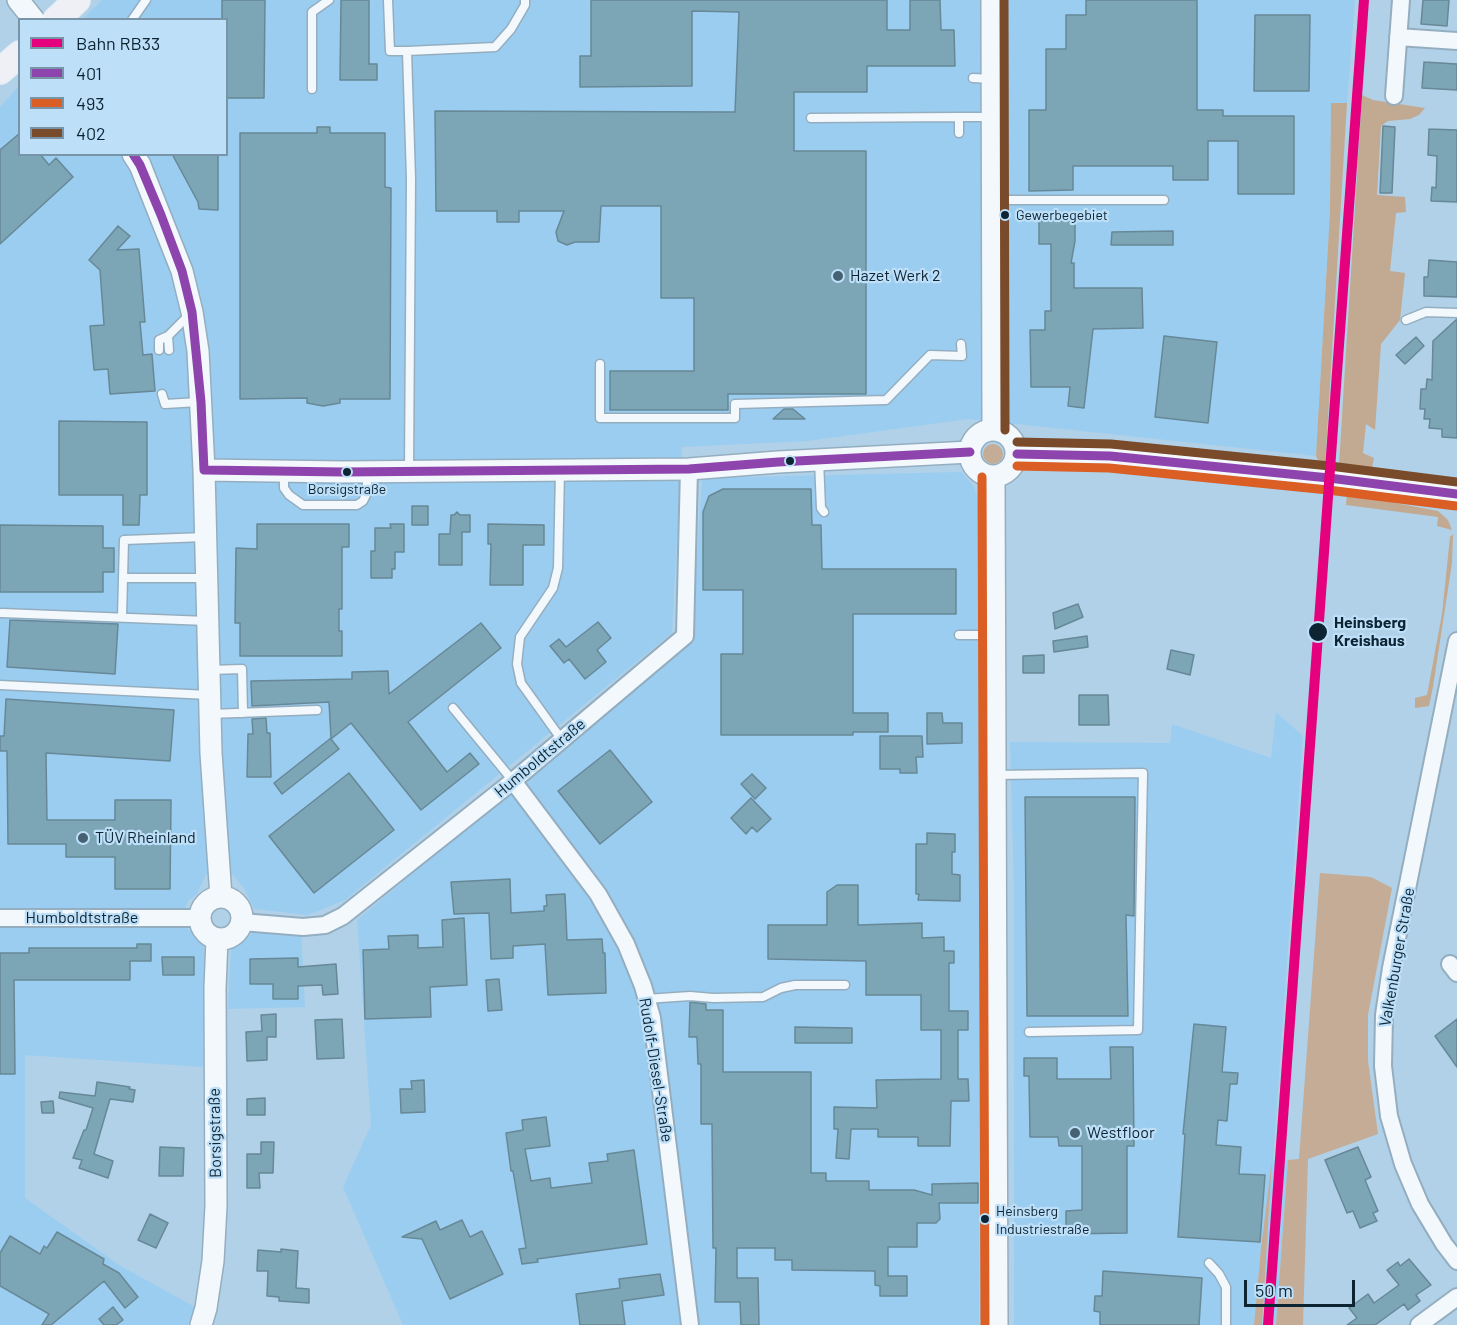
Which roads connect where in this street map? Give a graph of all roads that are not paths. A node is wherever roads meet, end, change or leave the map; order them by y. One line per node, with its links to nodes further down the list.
1 (18, 0): 9 (street)
2 (77, 0): 10 (main road)
3 (146, 0): 11 (lane)
4 (329, 0): 18 (lane)
5 (388, 0): 14 (lane)
6 (525, 0): 14 (lane)
7 (992, 0): 21 (street)
8 (1401, 0): 12 (street)
9 (32, 18)
10 (58, 18)
11 (133, 18)
12 (1398, 38): 13 (street); 19 (street)
13 (1457, 41)
14 (407, 51): 45 (lane)
15 (18, 56): 17 (main road)
16 (18, 73): 17 (street)
17 (0, 74)
18 (312, 89)
19 (1394, 96)
20 (959, 117): 21 (lane); 22 (lane); 23 (lane)
21 (992, 117): 25 (street)
22 (811, 118)
23 (959, 133)
24 (134, 156): 27 (street)
25 (993, 200): 26 (lane); 37 (street)
26 (1164, 200)
27 (192, 312): 31 (lane); 35 (street)
28 (1457, 313): 29 (lane)
29 (1406, 320)
30 (961, 344): 32 (lane)
31 (164, 350)
32 (600, 364)
33 (162, 394): 36 (lane)
34 (172, 394): 36 (lane)
35 (201, 402): 36 (lane); 42 (street)
36 (175, 404)
37 (993, 430): 38 (street); 39 (street)
38 (970, 452): 40 (street); 47 (street)
39 (1017, 454): 47 (street); 48 (street)
40 (819, 459): 41 (street); 49 (lane)
41 (689, 469): 43 (street); 65 (street, Humboldtstraße)
42 (204, 470): 44 (street); 50 (street)
43 (560, 470): 45 (street); 65 (lane)
44 (284, 471): 46 (street); 46 (lane)
45 (409, 471): 46 (street)
46 (366, 472)
47 (994, 477): 57 (street)
48 (1457, 495)
49 (824, 512)
50 (205, 537): 51 (lane); 52 (street)
51 (123, 578): 52 (lane); 54 (lane)
52 (206, 578): 55 (street)
53 (2, 613): 54 (lane)
54 (122, 618): 55 (lane)
55 (207, 621): 59 (street)
56 (959, 635): 57 (lane)
57 (994, 635): 66 (street)
58 (1457, 641): 76 (street, Valkenburger Straße)
59 (208, 670): 61 (street); 64 (lane)
60 (0, 684): 61 (lane)
61 (209, 704): 64 (lane); 68 (street)
62 (453, 708): 67 (lane)
63 (317, 710): 64 (lane)
64 (243, 713)
65 (562, 740): 67 (street, Humboldtstraße)
66 (995, 775): 75 (lane); 81 (street)
67 (513, 781): 71 (street, Humboldtstraße); 74 (street, Rudolf-Diesel-Straße)
68 (221, 897): 70 (street); 71 (street)
69 (0, 918): 70 (street, Humboldtstraße)
70 (200, 918): 72 (street)
71 (242, 922): 72 (street)
72 (217, 939): 79 (street, Borsigstraße)
73 (845, 985): 74 (lane)
74 (646, 999): 80 (street, Rudolf-Diesel-Straße)
75 (1029, 1032)
76 (1457, 1261)
77 (1209, 1263): 82 (lane)
78 (1457, 1297): 83 (street)
79 (201, 1325)
80 (690, 1325)
81 (997, 1325)
82 (1226, 1325)
83 (1419, 1325)

